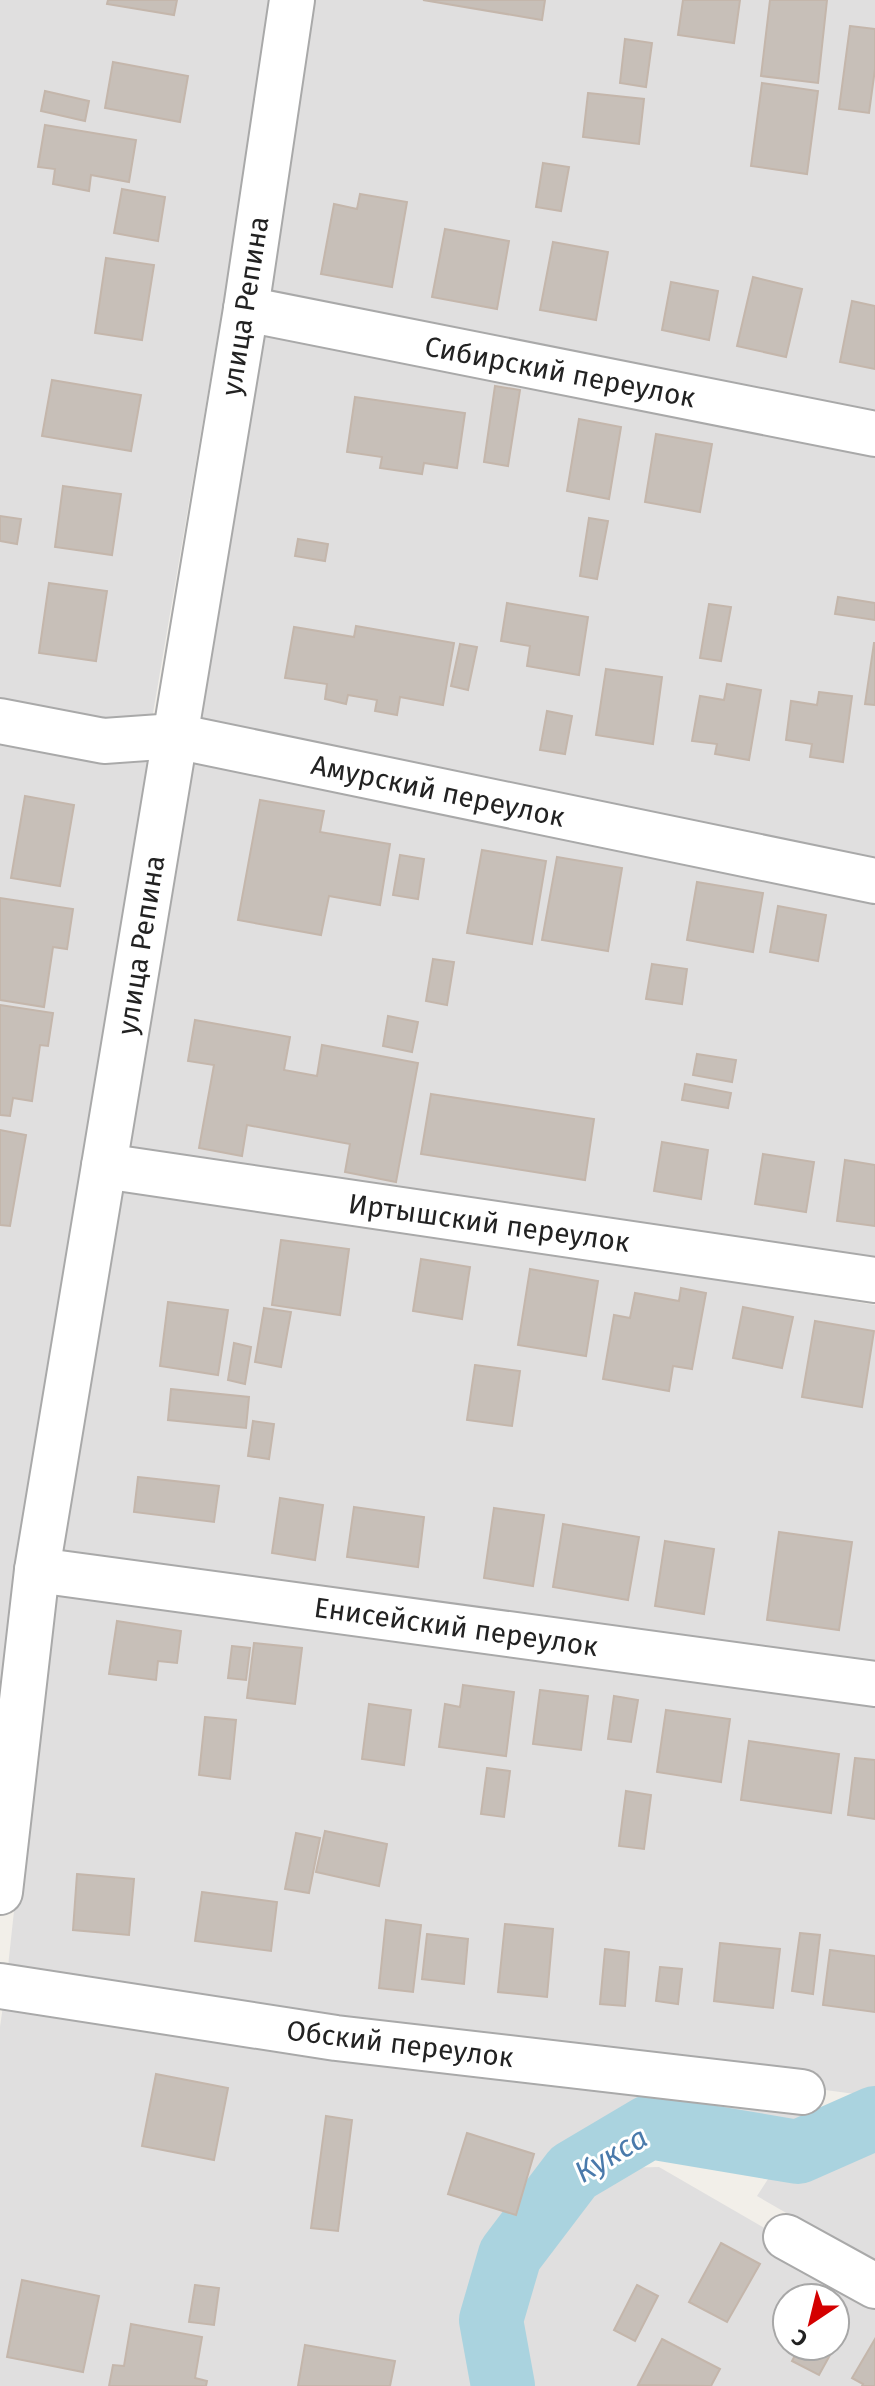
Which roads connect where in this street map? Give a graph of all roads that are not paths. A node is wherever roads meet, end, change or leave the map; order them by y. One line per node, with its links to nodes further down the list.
1 (292, 0): 2 (street, улица Репина)
2 (246, 309): 3 (street, Сибирский переулок); 5 (street, улица Репина)
3 (875, 434)
4 (0, 721): 5 (street, Амурский переулок)
5 (175, 736): 6 (street, Амурский переулок); 7 (street, улица Репина)
6 (875, 881)
7 (104, 1166): 8 (street, Иртышский переулок); 9 (street, улица Репина)
8 (875, 1280)
9 (37, 1570): 10 (street, Енисейский переулок); 11 (street, улица Репина)
10 (875, 1684)
11 (0, 1892)
12 (0, 1986): 13 (street, Обский переулок)
13 (802, 2092)
14 (786, 2237): 15 (street)
15 (875, 2286)

